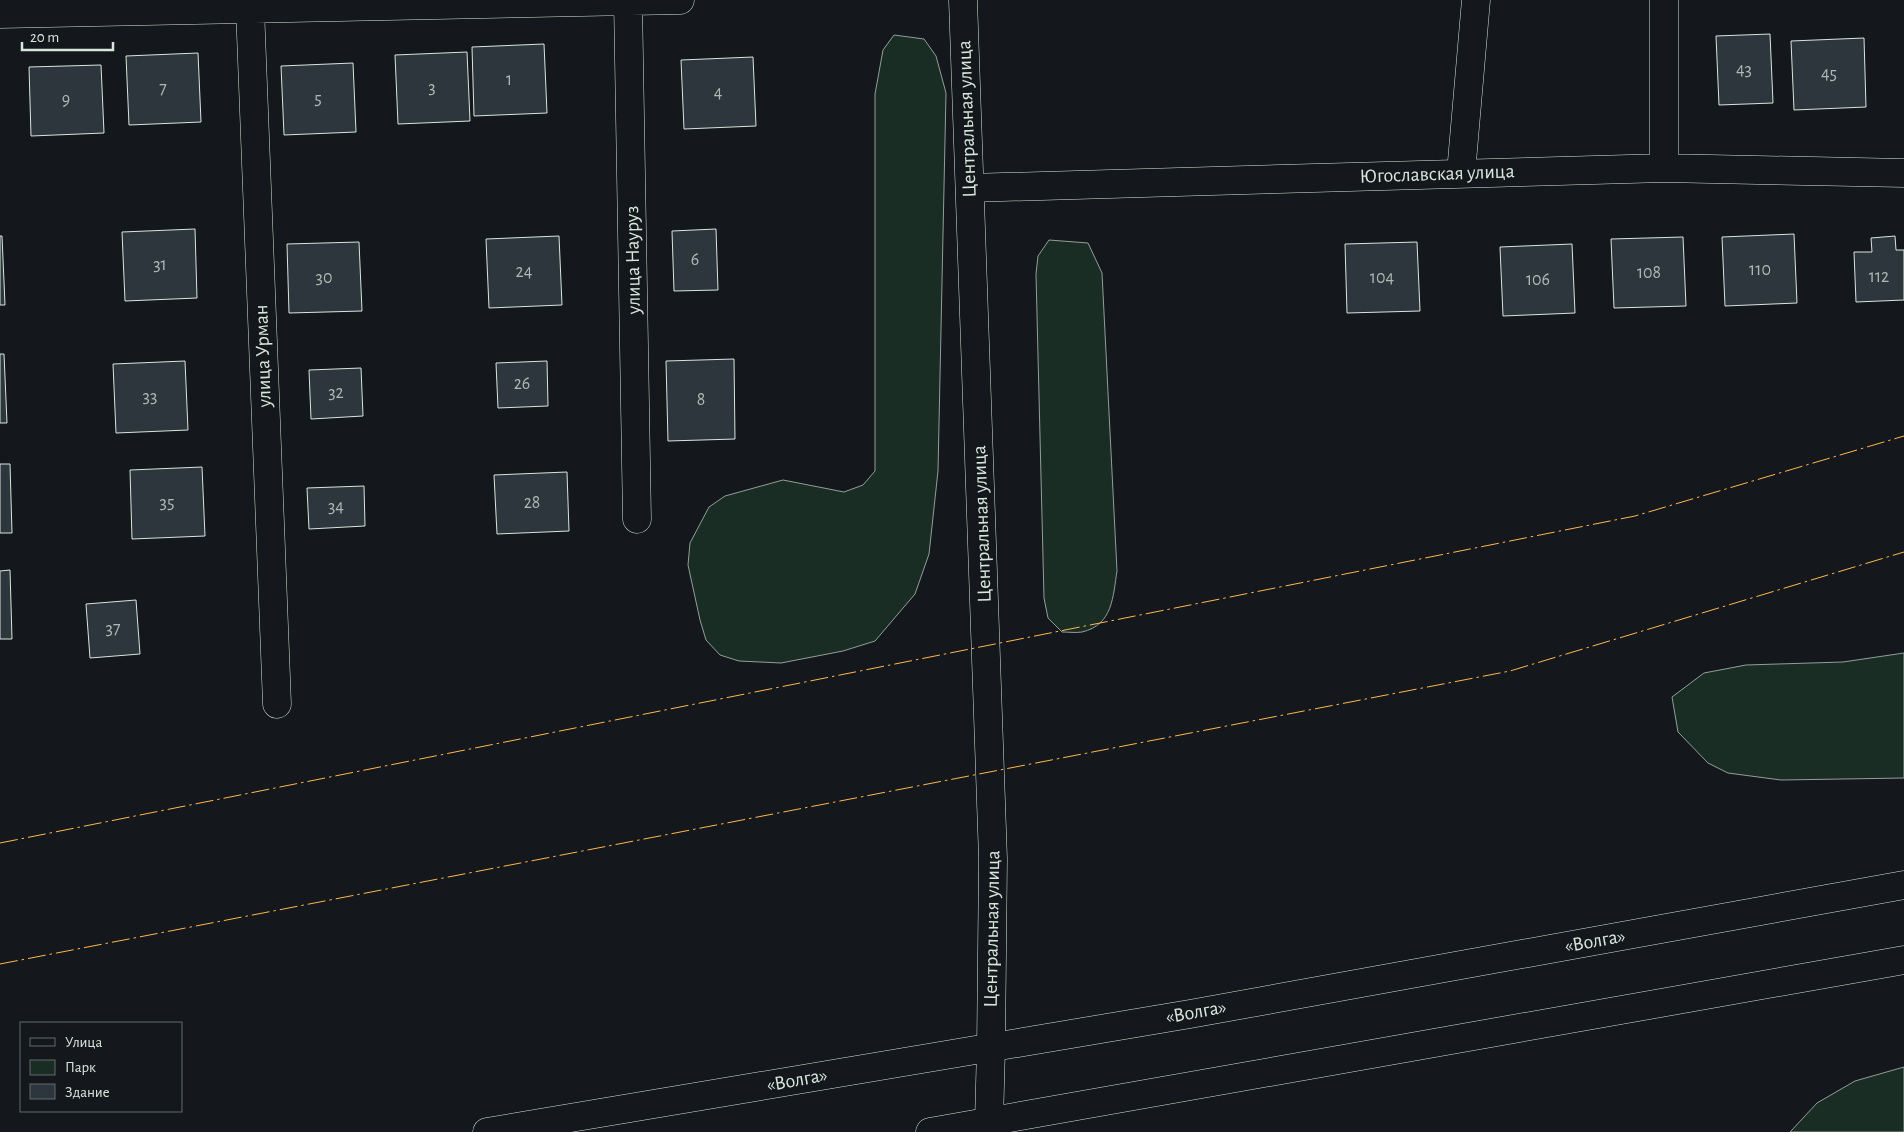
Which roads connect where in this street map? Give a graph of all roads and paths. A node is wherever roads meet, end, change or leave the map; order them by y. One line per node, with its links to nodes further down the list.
1 (680, 0): 5 (main road)
2 (963, 0): 11 (main road, Центральная улица)
3 (1476, 0): 9 (main road)
4 (1664, 0): 8 (main road)
5 (628, 1): 6 (main road); 12 (main road, улица Науруз)
6 (250, 8): 7 (main road); 13 (main road, улица Урман)
7 (0, 14)
8 (1664, 168): 9 (main road, Югославская улица); 10 (main road, Югославская улица)
9 (1461, 173): 11 (main road, Югославская улица)
10 (1904, 173)
11 (970, 188): 16 (main road, Центральная улица)
12 (637, 519)
13 (277, 704)
14 (1904, 885): 16 (main road, «Волга»)
15 (1904, 960): 17 (main road)
16 (990, 1048): 17 (main road, Центральная улица); 18 (main road, «Волга»)
17 (989, 1127): 19 (main road)
18 (487, 1132)
19 (930, 1132)

